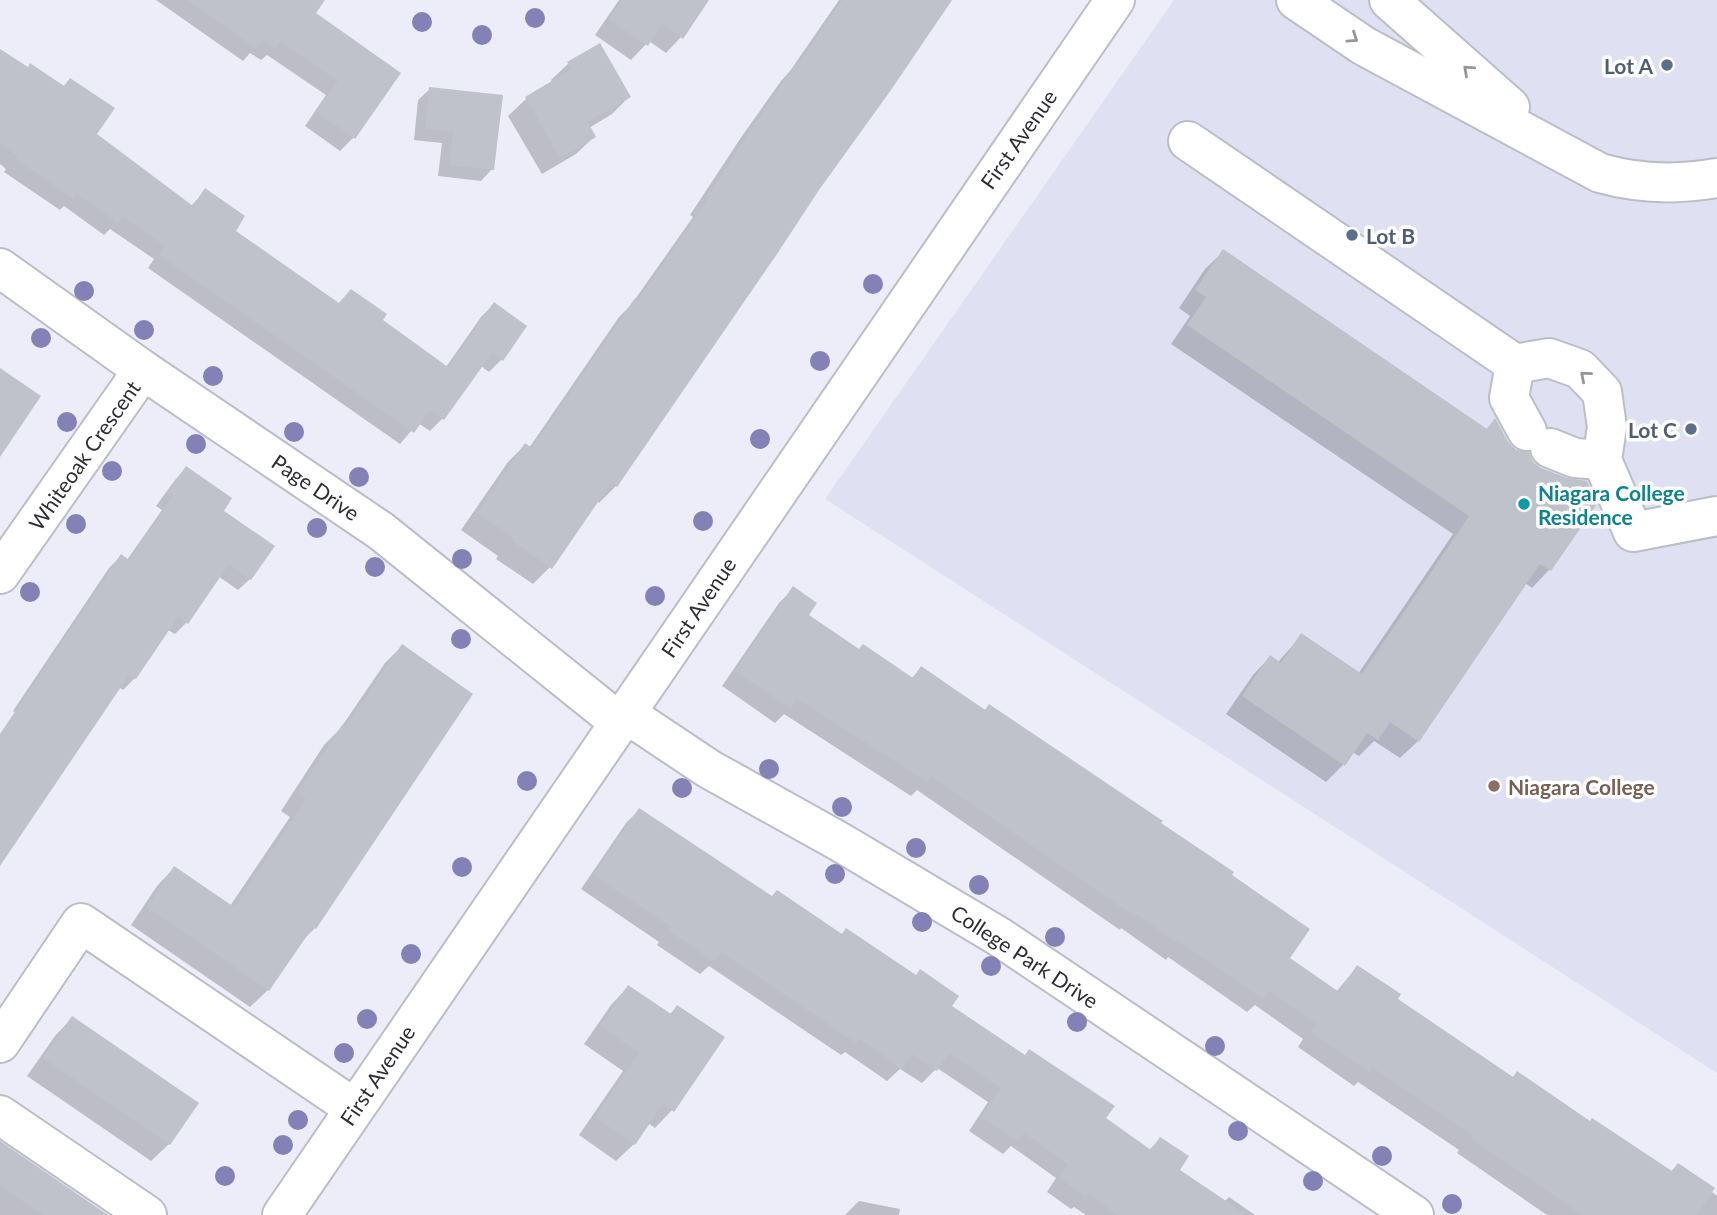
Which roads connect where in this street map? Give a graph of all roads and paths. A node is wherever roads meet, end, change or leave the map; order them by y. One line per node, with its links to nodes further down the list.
1 (1115, 0): 13 (street, First Avenue)
2 (1296, 0): 5 (street, one-way to 5)
3 (1389, 0): 5 (street, one-way to 3)
4 (1188, 141): 8 (street)
5 (1556, 148): 6 (street)
6 (1717, 178)
7 (0, 268): 9 (street, Page Drive)
8 (1515, 364): 10 (street); 10 (street, one-way to 8)
9 (143, 370): 12 (street, Whiteoak Crescent); 13 (street, Page Drive)
10 (1602, 460): 11 (street)
11 (1717, 516)
12 (0, 574)
13 (622, 717): 15 (street, First Avenue); 19 (street, College Park Drive)
14 (0, 1043): 15 (street)
15 (354, 1108): 18 (street, First Avenue)
16 (0, 1115): 17 (street)
17 (147, 1215)
18 (282, 1215)
19 (1414, 1215)

